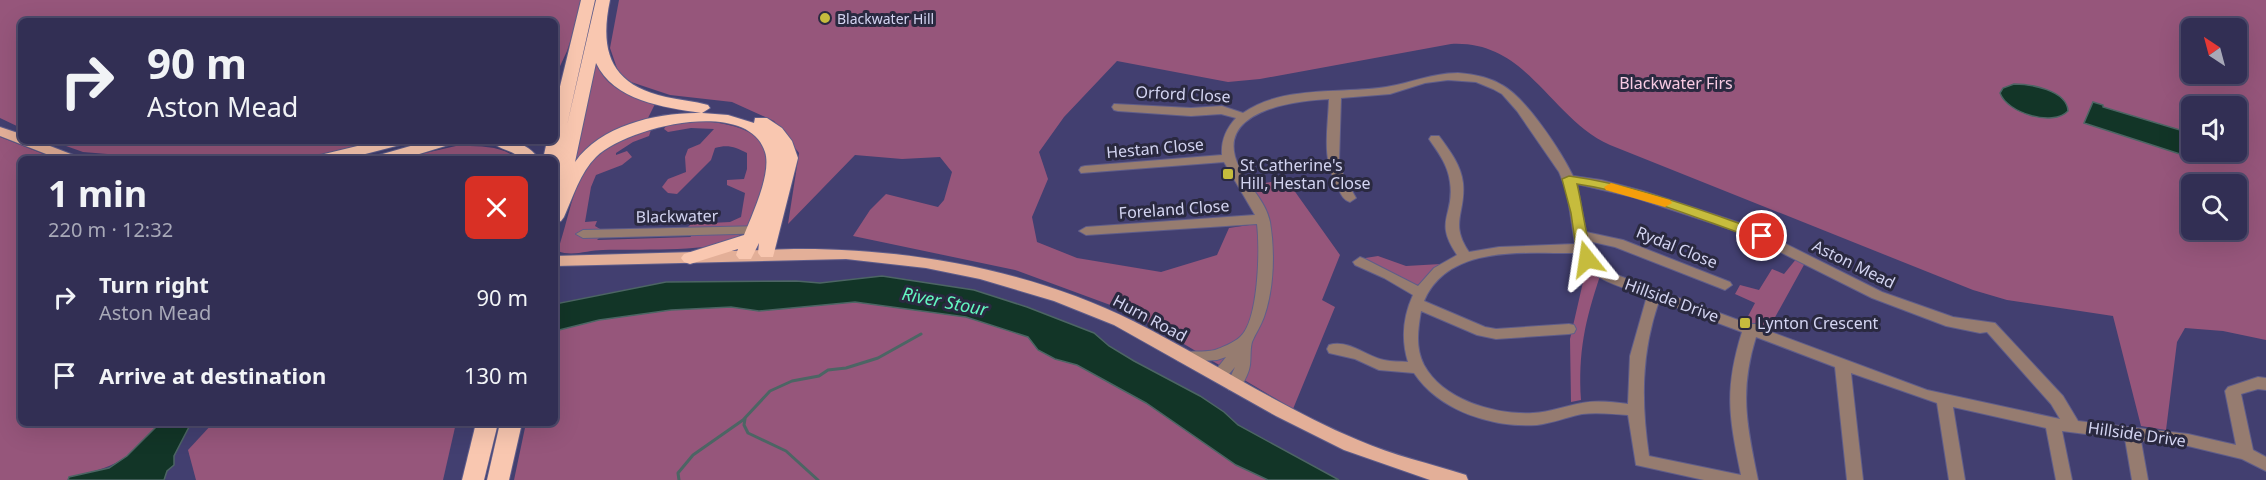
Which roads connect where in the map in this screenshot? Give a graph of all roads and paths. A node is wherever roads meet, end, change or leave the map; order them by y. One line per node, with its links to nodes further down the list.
1 (588, 0): 4 (highway)
2 (603, 0): 3 (highway)
3 (598, 22): 25 (highway); 30 (highway)
4 (581, 30): 5 (highway); 9 (highway)
5 (558, 80)
6 (1335, 95): 8 (street, Hillside Drive); 23 (street, Hillside Drive); 24 (street)
7 (1118, 107): 8 (street, Orford Close)
8 (1244, 117): 21 (street)
9 (558, 128)
10 (0, 131): 11 (main road)
11 (18, 138)
12 (1435, 139): 33 (street)
13 (33, 144): 17 (main road)
14 (387, 144): 18 (highway)
15 (436, 144): 19 (highway)
16 (507, 144): 20 (highway)
17 (63, 156)
18 (338, 156)
19 (395, 156)
20 (528, 156)
21 (1228, 158): 22 (street, Hestan Close); 27 (street)
22 (1085, 170)
23 (1569, 179): 31 (street, Hillside Drive); 54 (street, Aston Mead)
24 (1350, 198)
25 (558, 202)
26 (558, 209): 30 (highway)
27 (1263, 219): 28 (street, Foreland Close); 42 (street)
28 (1086, 231)
29 (583, 234): 30 (street, Blackwater)
30 (755, 238): 32 (highway); 34 (highway)
31 (1581, 242): 33 (street, Rydal Close); 37 (street, Rydal Close); 38 (street, Hillside Drive)
32 (767, 254): 44 (main road, Hurn Road)
33 (1465, 257): 39 (street, Rydal Close)
34 (690, 258): 35 (main road)
35 (558, 261)
36 (1360, 262): 39 (street)
37 (1725, 285)
38 (1655, 293): 40 (street, Hillside Drive); 50 (street)
39 (1418, 298): 41 (street); 46 (street)
40 (1751, 328): 45 (street, Hillside Drive); 62 (street)
41 (1569, 329)
42 (1245, 341): 44 (street); 47 (street)
43 (1334, 349): 46 (street)
44 (1183, 357): 47 (main road, Hurn Road)
45 (1842, 365): 49 (street, Hillside Drive); 63 (street)
46 (1416, 368): 50 (street)
47 (1226, 381): 60 (main road, Hurn Road)
48 (2266, 384): 56 (street)
49 (1944, 399): 51 (street, Hillside Drive); 64 (street)
50 (1635, 410): 61 (street)
51 (2053, 424): 54 (street, Hillside Drive); 65 (street)
52 (487, 426): 58 (highway)
53 (510, 426): 59 (highway)
54 (2072, 426): 55 (street, Hillside Drive)
55 (2132, 433): 56 (street, Hillside Drive); 66 (street)
56 (2246, 454): 57 (street, Hillside Drive)
57 (2266, 465)
58 (473, 480)
59 (498, 480)
60 (1459, 480)
61 (1736, 480)
62 (1750, 480)
63 (1855, 480)
64 (1957, 480)
65 (2064, 480)
66 (2140, 480)

